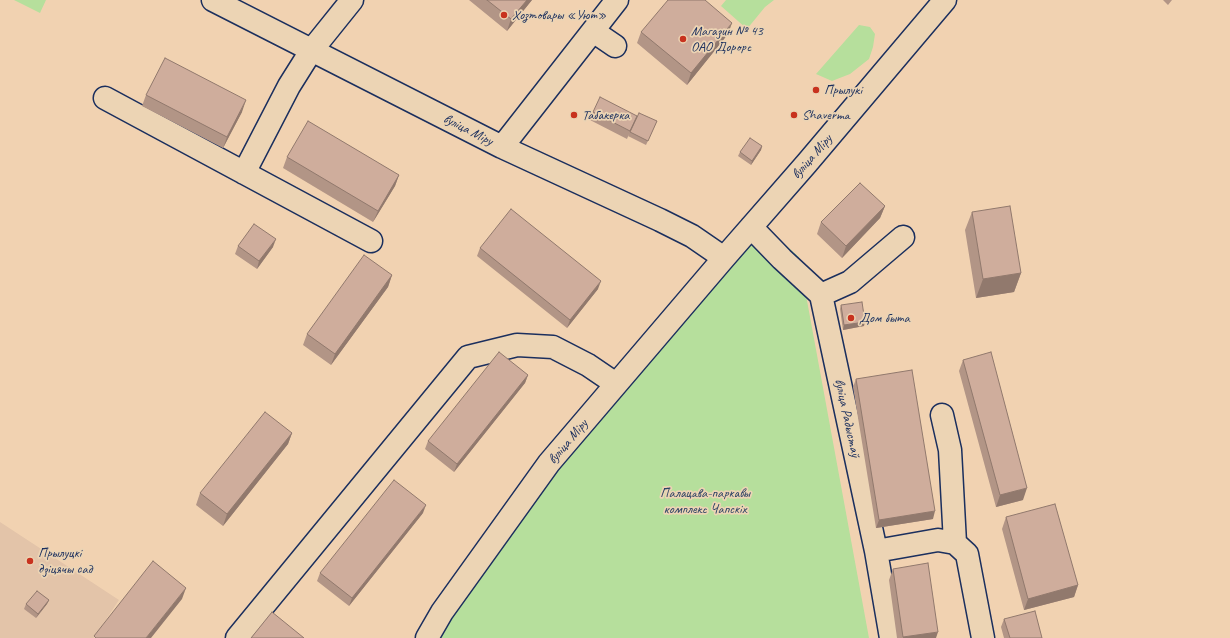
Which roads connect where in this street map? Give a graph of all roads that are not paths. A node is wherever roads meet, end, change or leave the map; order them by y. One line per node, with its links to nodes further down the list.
1 (213, 0): 7 (street, вуліца Міру)
2 (352, 0): 7 (street)
3 (617, 0): 5 (street)
4 (945, 0): 11 (street, вуліца Міру)
5 (593, 31): 6 (street); 9 (street)
6 (615, 46)
7 (311, 51): 9 (street, вуліца Міру); 10 (street)
8 (105, 98): 10 (street)
9 (502, 147): 14 (street, вуліца Міру)
10 (244, 173): 13 (street)
11 (751, 227): 14 (street, вуліца Міру); 15 (street)
12 (903, 238): 15 (street)
13 (371, 241)
14 (724, 258): 16 (street, вуліца Міру)
15 (821, 295): 19 (street, вуліца Радыстаў)
16 (616, 384): 20 (street); 21 (street, вуліца Міру)
17 (942, 415): 18 (street)
18 (955, 543): 19 (street); 23 (street)
19 (876, 551): 22 (street, вуліца Радыстаў)
20 (237, 638)
21 (427, 638)
22 (891, 638)
23 (983, 638)

